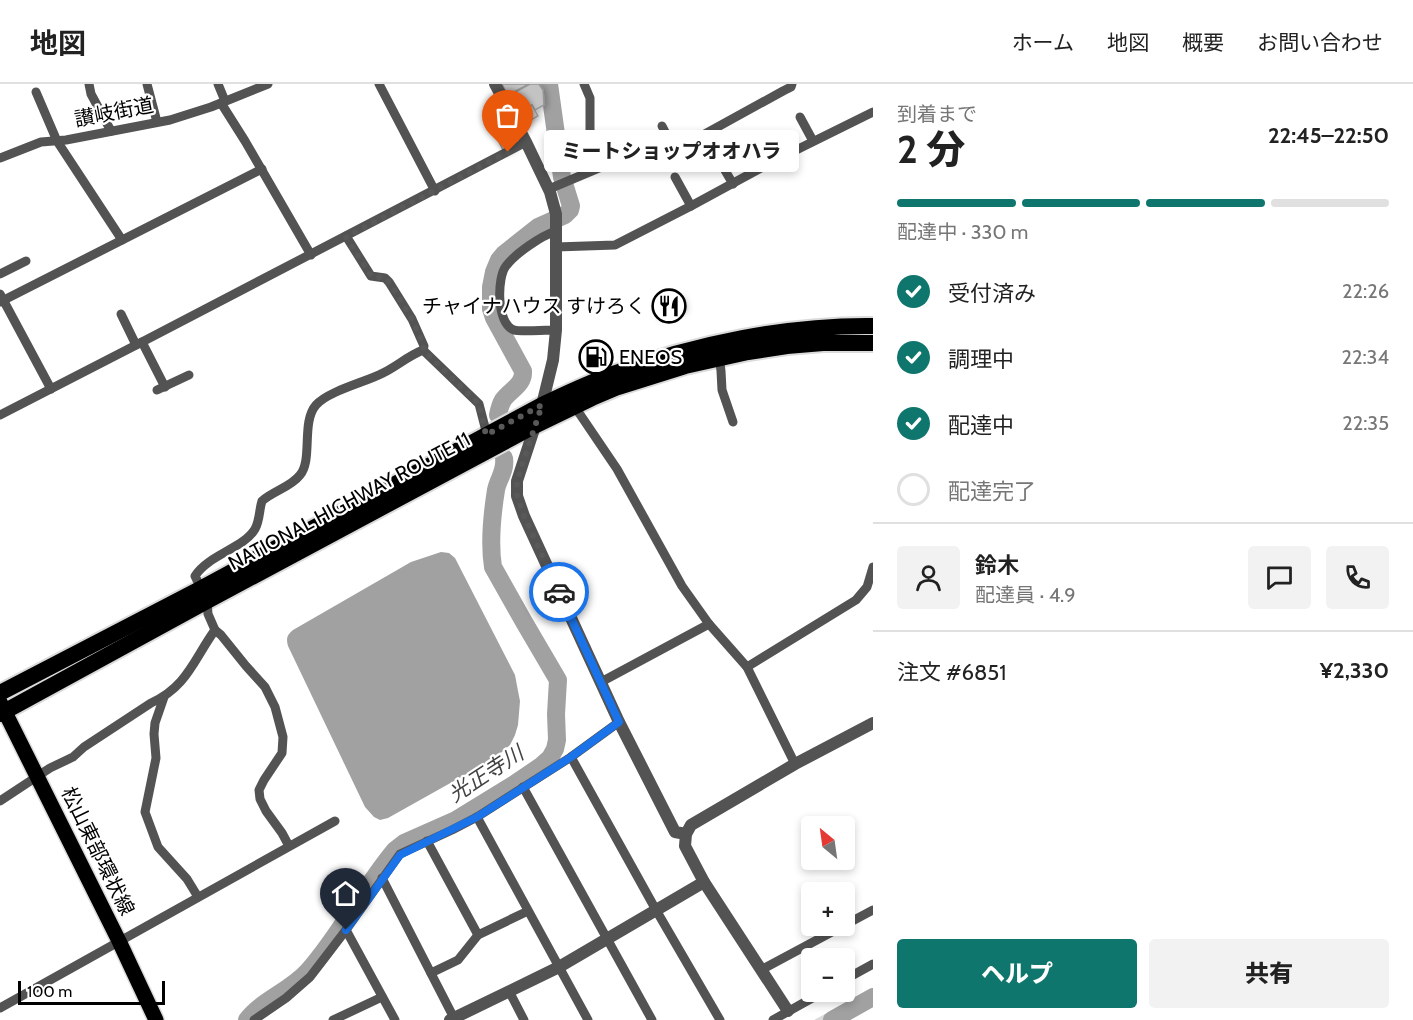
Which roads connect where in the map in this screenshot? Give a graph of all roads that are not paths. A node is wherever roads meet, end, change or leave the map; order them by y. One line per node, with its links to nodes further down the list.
1 (89, 84): 15 (street)
2 (147, 84): 13 (street)
3 (218, 84): 10 (street)
4 (268, 84): 10 (street, 讃岐街道)
5 (379, 84): 31 (street)
6 (495, 84): 19 (street)
7 (584, 84): 20 (street)
8 (792, 84): 21 (street)
9 (36, 92): 17 (street)
10 (223, 102): 13 (street, 讃岐街道); 27 (street)
11 (873, 112): 18 (street)
12 (800, 117): 18 (street)
13 (157, 122): 15 (street, 讃岐街道)
14 (662, 126): 21 (street)
15 (111, 131): 17 (street, 讃岐街道)
16 (760, 137): 24 (street)
17 (57, 141): 23 (street, 讃岐街道); 35 (street)
18 (813, 141): 24 (street)
19 (526, 142): 30 (street); 31 (street)
20 (590, 145)
21 (675, 151): 25 (street)
22 (716, 155): 29 (street)
23 (0, 158)
24 (774, 161): 29 (street)
25 (654, 162)
26 (606, 165): 30 (street)
27 (262, 169): 35 (street); 37 (street)
28 (675, 177): 32 (street)
29 (733, 184): 32 (street)
30 (559, 185): 33 (street)
31 (435, 191): 34 (street)
32 (692, 206): 36 (street)
33 (556, 223): 36 (street); 43 (street)
34 (346, 237): 37 (street); 46 (street)
35 (123, 240): 40 (street)
36 (556, 247): 43 (street)
37 (311, 255): 45 (street)
38 (26, 261): 39 (street)
39 (0, 274)
40 (1, 299): 49 (street)
41 (121, 314): 45 (street)
42 (873, 326): 47 (highway, NATIONAL HIGHWAY ROUTE 11)
43 (556, 330): 50 (street)
44 (873, 343): 47 (highway, NATIONAL HIGHWAY ROUTE 11)
45 (139, 344): 48 (street); 49 (street)
46 (423, 350): 55 (street); 57 (street)
47 (718, 351): 50 (highway, NATIONAL HIGHWAY ROUTE 11); 51 (highway, NATIONAL HIGHWAY ROUTE 11); 53 (street)
48 (189, 375)
49 (51, 389): 52 (street)
50 (542, 405): 54 (street); 55 (highway, NATIONAL HIGHWAY ROUTE 11)
51 (575, 407): 54 (highway, NATIONAL HIGHWAY ROUTE 11); 58 (street)
52 (0, 415)
53 (733, 422)
54 (534, 426): 57 (highway, NATIONAL HIGHWAY ROUTE 11); 61 (street)
55 (486, 435): 57 (highway, NATIONAL HIGHWAY ROUTE 11)
56 (873, 567): 60 (street)
57 (203, 595): 59 (street); 62 (highway, NATIONAL HIGHWAY ROUTE 11); 64 (highway, NATIONAL HIGHWAY ROUTE 11)
58 (709, 624): 60 (street); 61 (street)
59 (215, 630): 63 (street); 76 (street)
60 (747, 667): 68 (street)
61 (601, 682): 65 (street)
62 (0, 693)
63 (164, 698): 69 (street); 79 (street)
64 (2, 709): 69 (main road, 松山東部環状線)
65 (619, 722): 67 (street); 74 (street)
66 (873, 723): 68 (street)
67 (571, 757): 70 (street); 80 (street)
68 (795, 764): 74 (street)
69 (38, 776): 71 (street); 86 (main road, 松山東部環状線)
70 (523, 787): 72 (street); 85 (street)
71 (0, 801)
72 (477, 817): 75 (street); 82 (street)
73 (335, 821): 76 (street)
74 (686, 834): 78 (street)
75 (427, 841): 77 (street); 84 (street)
76 (289, 846): 79 (street)
77 (382, 878): 83 (street); 90 (street)
78 (705, 882): 80 (street); 89 (street)
79 (198, 897): 86 (street)
80 (656, 910): 85 (street); 105 (street)
81 (873, 910): 89 (street)
82 (528, 911): 84 (street); 88 (street)
83 (346, 930): 93 (street); 99 (street)
84 (478, 935): 90 (street)
85 (607, 939): 88 (street); 104 (street)
86 (119, 941): 95 (street); 98 (main road, 松山東部環状線)
87 (873, 964): 91 (street)
88 (559, 967): 92 (street); 103 (street)
89 (761, 970): 96 (street)
90 (431, 973): 97 (street)
91 (855, 974)
92 (509, 991): 97 (street); 102 (street)
93 (382, 997): 100 (street); 101 (street)
94 (805, 1002): 96 (street)
95 (0, 1008)
96 (788, 1011): 106 (street)
97 (453, 1019)
98 (156, 1020)
99 (254, 1020)
100 (333, 1020)
101 (394, 1020)
102 (525, 1020)
103 (588, 1020)
104 (652, 1020)
105 (720, 1020)
106 (773, 1020)

